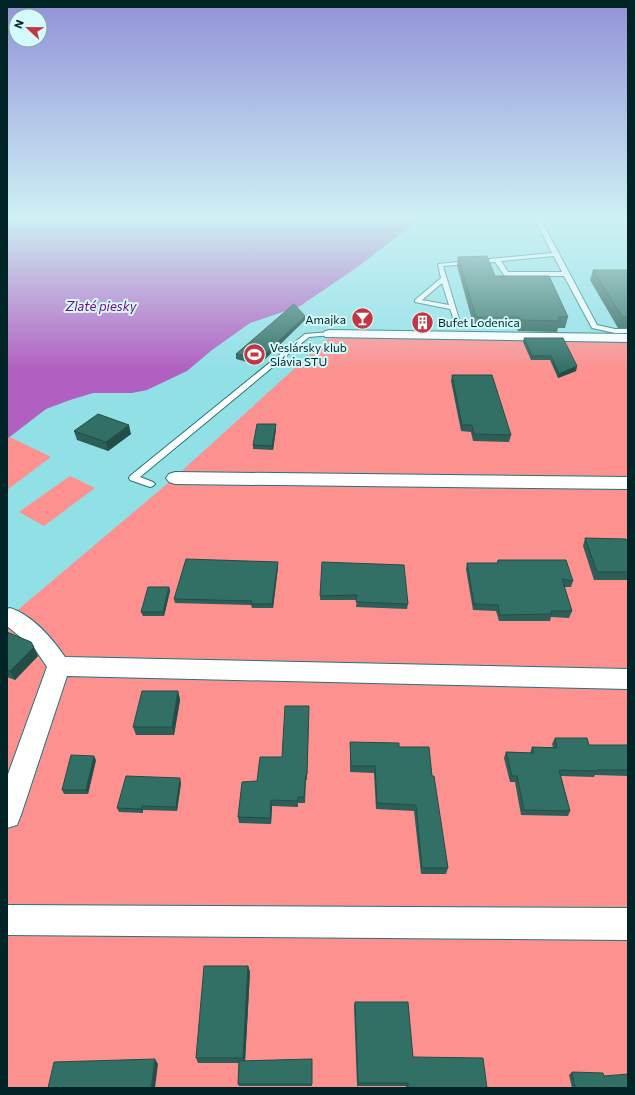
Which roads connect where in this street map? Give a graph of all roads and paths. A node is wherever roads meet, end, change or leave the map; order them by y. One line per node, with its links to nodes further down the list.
1 (441, 269): 5 (lane)
2 (503, 269): 4 (lane)
3 (565, 269): 4 (lane)
4 (567, 274): 8 (lane)
5 (444, 278): 6 (lane); 6 (lane)
6 (453, 308): 7 (lane)
7 (456, 319)
8 (628, 332)
9 (330, 334): 10 (street); 13 (lane)
10 (628, 338)
11 (175, 478): 12 (street)
12 (628, 483)
13 (150, 484)
14 (10, 616): 15 (street)
15 (59, 666): 16 (street); 17 (street)
16 (628, 679)
17 (7, 815)
18 (7, 920): 19 (street)
19 (628, 924)

